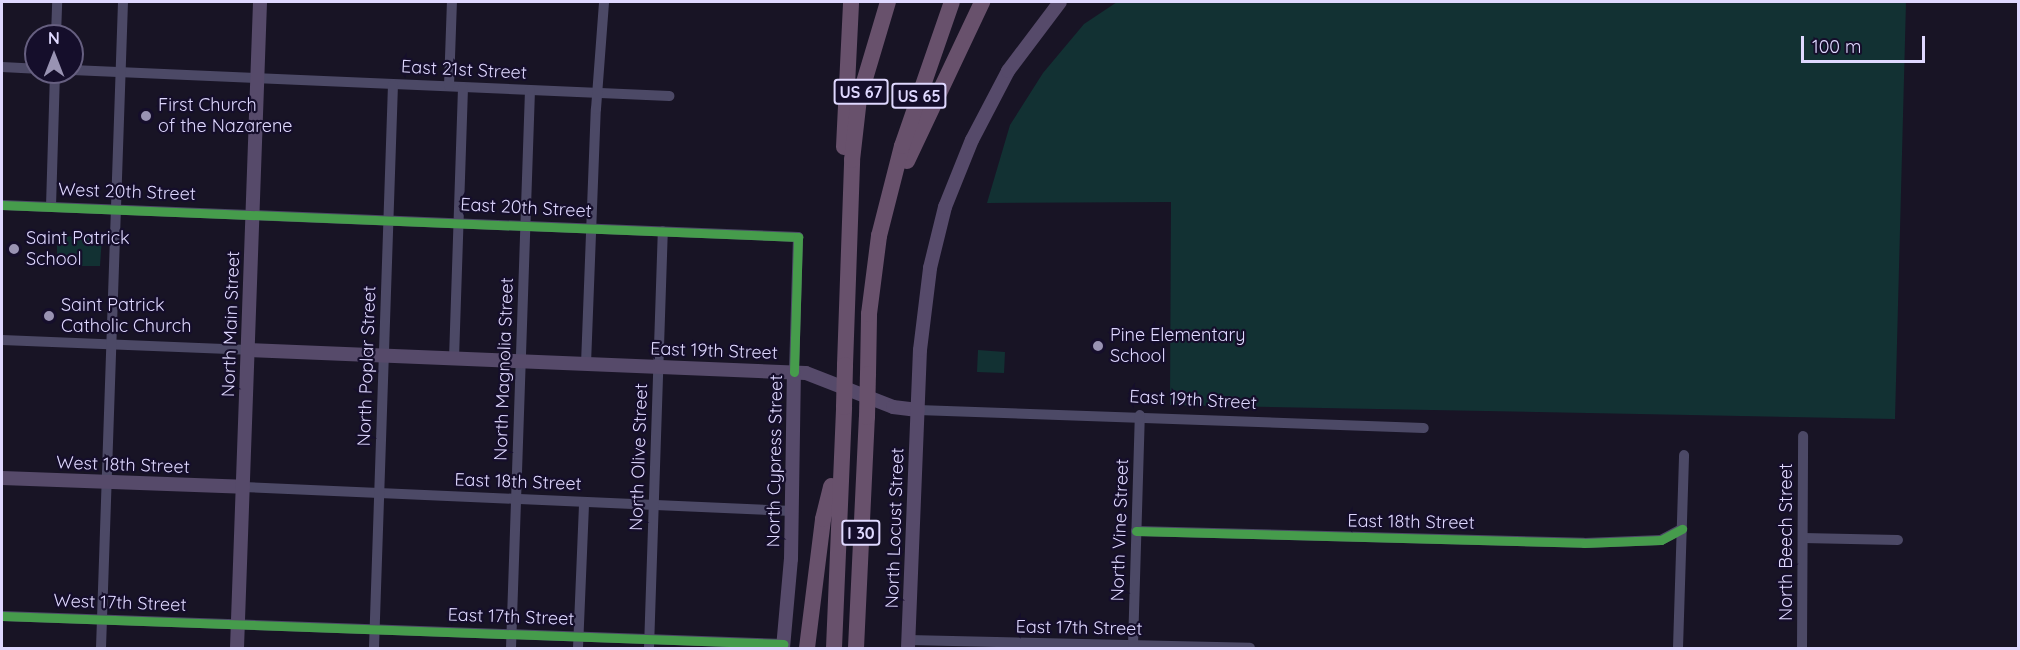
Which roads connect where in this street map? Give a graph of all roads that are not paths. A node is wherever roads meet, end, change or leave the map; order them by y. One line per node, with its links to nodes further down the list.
1 (57, 2): 11 (street)
2 (123, 2): 15 (street)
3 (261, 2): 16 (main road, North Main Street)
4 (452, 2): 19 (street)
5 (604, 2): 22 (street)
6 (851, 2): 24 (highway)
7 (888, 2): 24 (highway, US 67)
8 (952, 2): 25 (highway, US 65)
9 (982, 2): 25 (highway)
10 (1060, 2): 45 (main road, North Locust Street)
11 (56, 24)
12 (2, 67): 13 (street)
13 (24, 68)
14 (84, 70): 15 (street, East 21st Street)
15 (121, 72): 16 (street, East 21st Street); 28 (street)
16 (257, 75): 18 (street, East 21st Street); 29 (main road, North Main Street)
17 (55, 84): 27 (street)
18 (393, 84): 19 (street, East 21st Street); 30 (street, North Poplar Street)
19 (449, 86): 20 (street, East 21st Street)
20 (463, 87): 21 (street, East 21st Street); 31 (street)
21 (530, 90): 22 (street, East 21st Street); 32 (street, North Magnolia Street)
22 (598, 93): 23 (street, East 21st Street); 33 (street)
23 (669, 96)
24 (850, 186): 49 (highway, I 30, bridge)
25 (892, 191): 82 (highway, I 30, bridge)
26 (2, 205): 27 (street, West 20th Street)
27 (51, 207): 28 (street, West 20th Street)
28 (116, 208): 29 (street, West 20th Street); 37 (street)
29 (252, 213): 30 (street, East 20th Street); 38 (main road, North Main Street)
30 (389, 219): 31 (street, East 20th Street); 39 (street, North Poplar Street)
31 (458, 222): 32 (street, East 20th Street); 40 (street)
32 (525, 225): 33 (street, East 20th Street); 41 (street, North Magnolia Street)
33 (591, 228): 34 (street, East 20th Street); 42 (street)
34 (663, 231): 35 (street, East 20th Street); 43 (street, North Olive Street)
35 (798, 237): 44 (street, North Cypress Street)
36 (2, 340): 37 (street)
37 (112, 344): 38 (street); 52 (street)
38 (248, 350): 39 (main road, East 19th Street); 53 (main road, North Main Street)
39 (384, 357): 40 (main road, East 19th Street); 54 (street, North Poplar Street)
40 (454, 359): 41 (main road, East 19th Street)
41 (521, 362): 42 (main road, East 19th Street); 55 (street, North Magnolia Street)
42 (586, 364): 43 (main road, East 19th Street)
43 (658, 367): 44 (main road, East 19th Street); 57 (street, North Olive Street)
44 (794, 372): 45 (main road, East 19th Street); 58 (main road, North Cypress Street)
45 (918, 410): 46 (street, East 19th Street); 70 (main road, North Locust Street)
46 (1140, 415): 47 (street, East 19th Street); 60 (street, North Vine Street)
47 (1424, 428)
48 (1803, 436): 61 (street, North Beech Street)
49 (842, 441): 80 (highway); 81 (highway, I 30)
50 (1684, 455): 59 (street)
51 (2, 478): 52 (main road, West 18th Street)
52 (107, 482): 53 (main road, West 18th Street); 64 (street)
53 (243, 487): 54 (street, East 18th Street); 65 (main road, North Main Street)
54 (380, 493): 55 (street, East 18th Street); 66 (street, North Poplar Street)
55 (516, 499): 56 (street, East 18th Street); 67 (street, North Magnolia Street)
56 (584, 502): 57 (street, East 18th Street); 68 (street)
57 (654, 505): 58 (street, East 18th Street); 69 (street, North Olive Street)
58 (792, 510): 72 (main road, North Cypress Street)
59 (1682, 529): 60 (street, East 18th Street); 85 (street)
60 (1136, 531): 74 (street, North Vine Street)
61 (1803, 538): 62 (street); 86 (street, North Beech Street)
62 (1898, 540)
63 (2, 616): 64 (street, West 17th Street)
64 (102, 618): 65 (street, West 17th Street); 75 (street)
65 (238, 623): 66 (street, East 17th Street); 76 (main road, North Main Street)
66 (375, 628): 67 (street, East 17th Street); 77 (street, North Poplar Street)
67 (511, 634): 68 (street, East 17th Street); 78 (street, North Magnolia Street)
68 (578, 636): 69 (street, East 17th Street); 79 (street)
69 (649, 644): 72 (street, East 17th Street)
70 (908, 644): 71 (street, East 17th Street)
71 (979, 645): 73 (street, East 17th Street)
72 (783, 646)
73 (1047, 646): 74 (street, East 17th Street)
74 (1133, 646): 83 (street, East 17th Street)
75 (101, 648)
76 (237, 648)
77 (374, 648)
78 (511, 648)
79 (578, 648)
80 (807, 648)
81 (834, 648)
82 (856, 648)
83 (1184, 648): 84 (street, East 17th Street)
84 (1250, 648)
85 (1678, 648)
86 (1802, 648)

